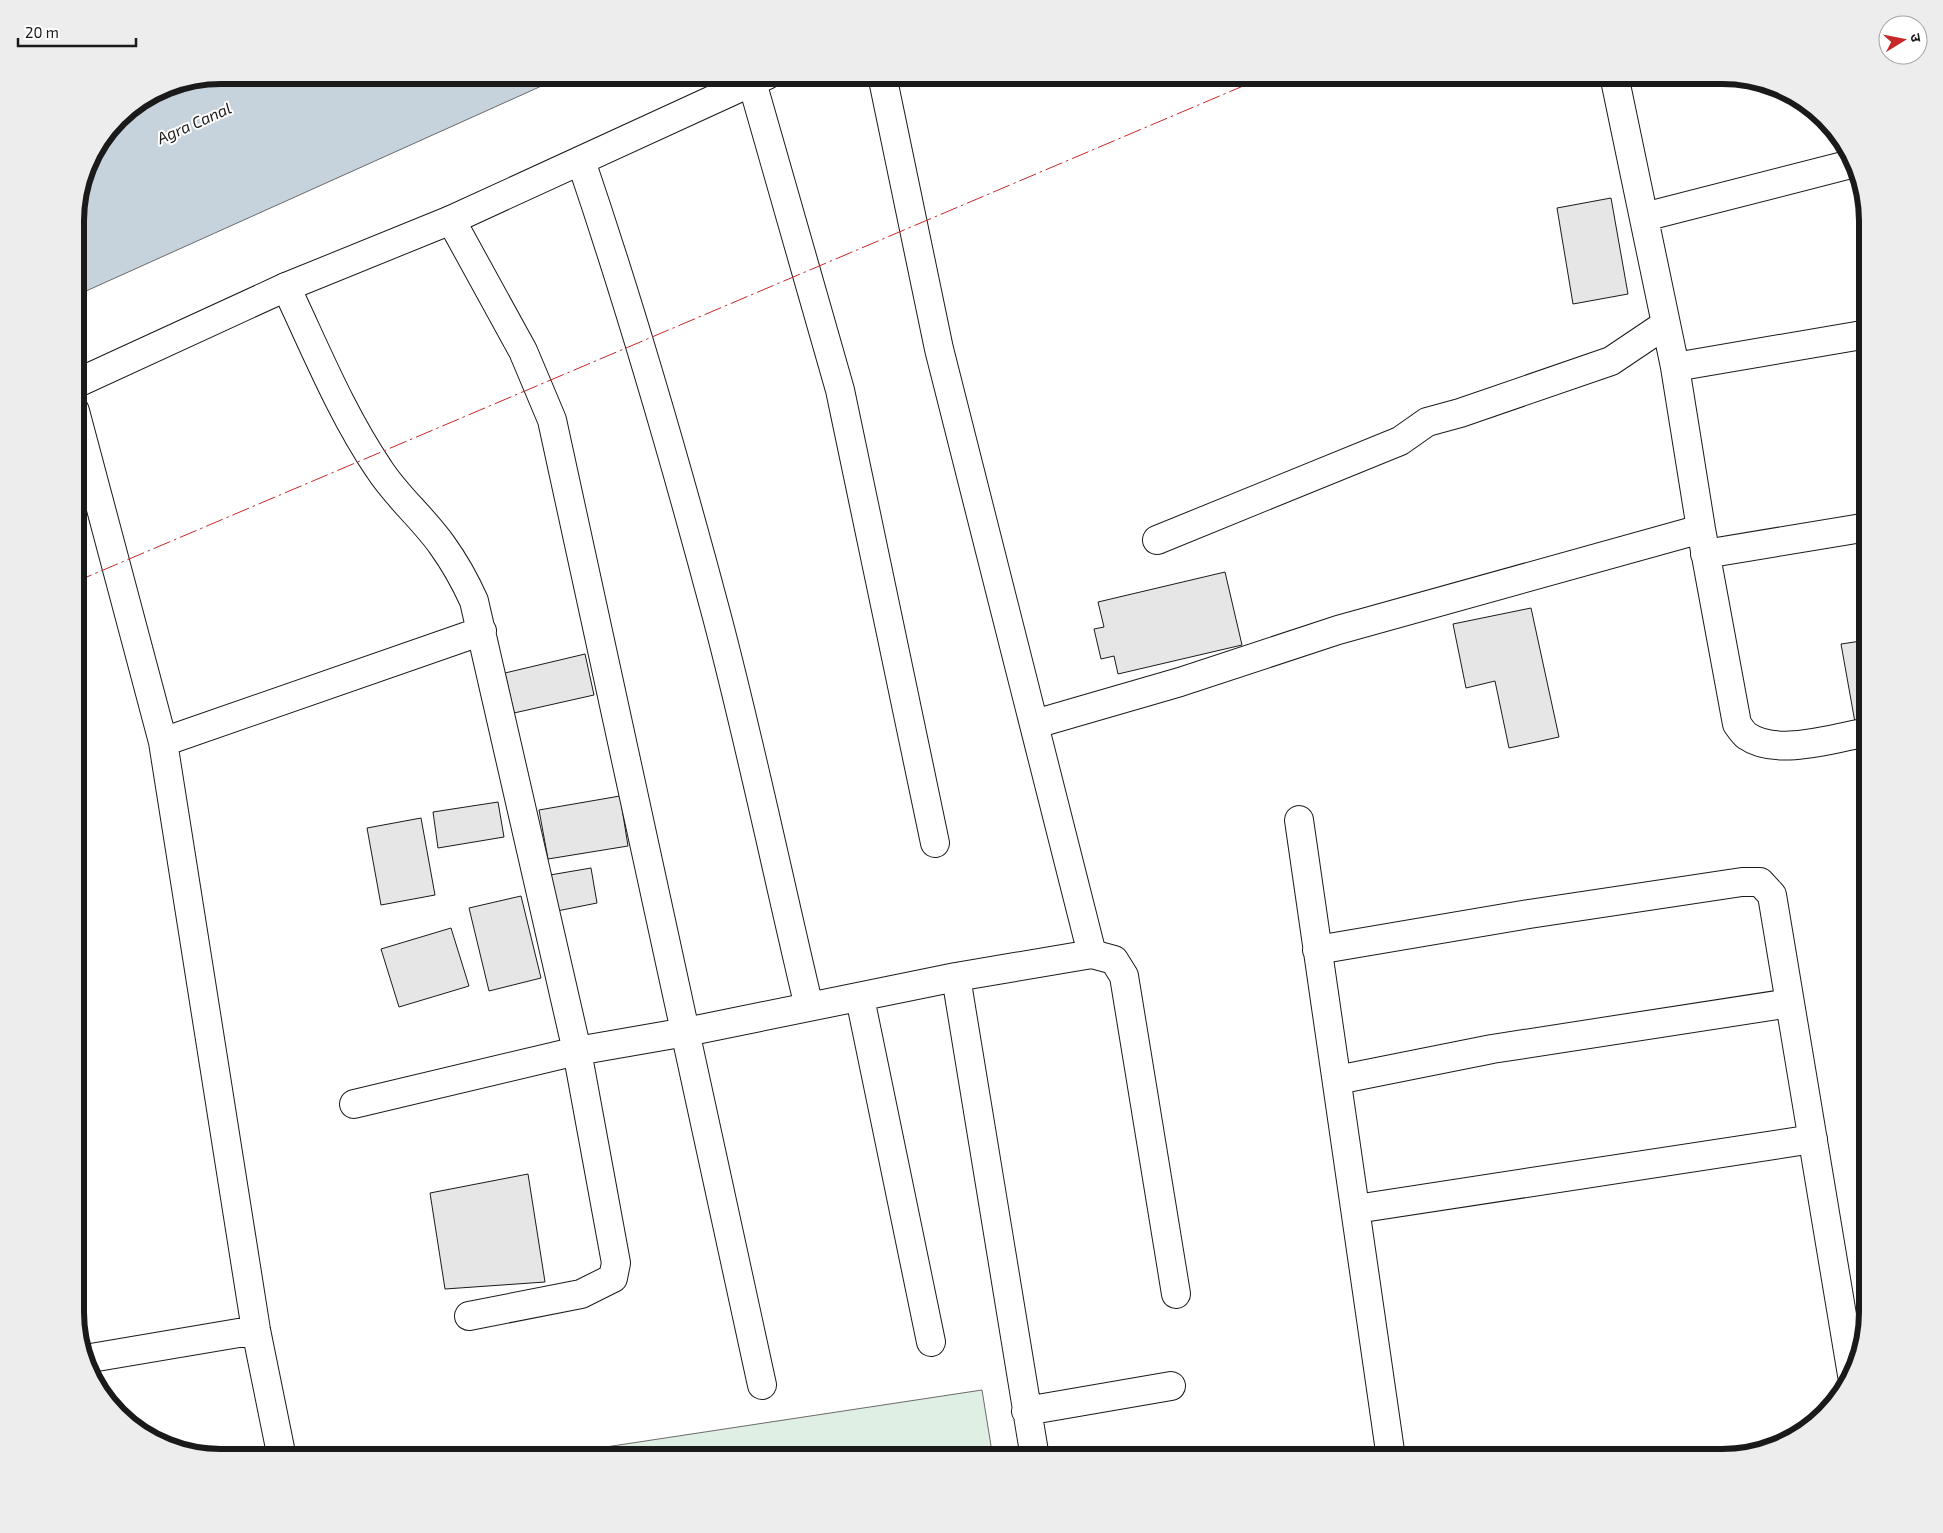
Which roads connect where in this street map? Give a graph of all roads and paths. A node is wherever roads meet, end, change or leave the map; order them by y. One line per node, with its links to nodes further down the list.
1 (746, 84): 5 (street)
2 (761, 84): 23 (street)
3 (884, 84): 19 (street)
4 (1616, 84): 7 (street)
5 (581, 161): 8 (street); 29 (street)
6 (1847, 165): 7 (street)
7 (1644, 217): 10 (street)
8 (451, 220): 9 (street); 30 (street)
9 (286, 287): 13 (street); 18 (street)
10 (1666, 324): 12 (street); 16 (street)
11 (1859, 336): 12 (street)
12 (1676, 367): 17 (street)
13 (84, 380)
14 (84, 445): 21 (street)
15 (1859, 528): 17 (street)
16 (1157, 540)
17 (1703, 541): 19 (street); 20 (street)
18 (482, 631): 21 (street); 31 (street)
19 (1035, 724): 25 (street)
20 (1859, 734)
21 (163, 742): 38 (street)
22 (1299, 820): 24 (street)
23 (936, 843)
24 (1317, 950): 28 (street); 32 (street)
25 (1092, 954): 26 (street); 36 (street)
26 (956, 977): 27 (street); 44 (street)
27 (860, 998): 29 (street); 39 (street)
28 (1790, 1003): 32 (street); 34 (street)
29 (809, 1007): 30 (street)
30 (686, 1032): 31 (street); 42 (street)
31 (578, 1052): 33 (street); 37 (street)
32 (1338, 1080): 35 (street)
33 (354, 1104)
34 (1813, 1139): 35 (street); 41 (street)
35 (1356, 1209): 47 (street)
36 (1176, 1294)
37 (469, 1316)
38 (256, 1330): 40 (street); 45 (street)
39 (931, 1342)
40 (91, 1358)
41 (1850, 1363)
42 (762, 1385)
43 (1171, 1386): 44 (street)
44 (1026, 1411): 46 (street)
45 (280, 1449)
46 (1033, 1449)
47 (1390, 1449)

